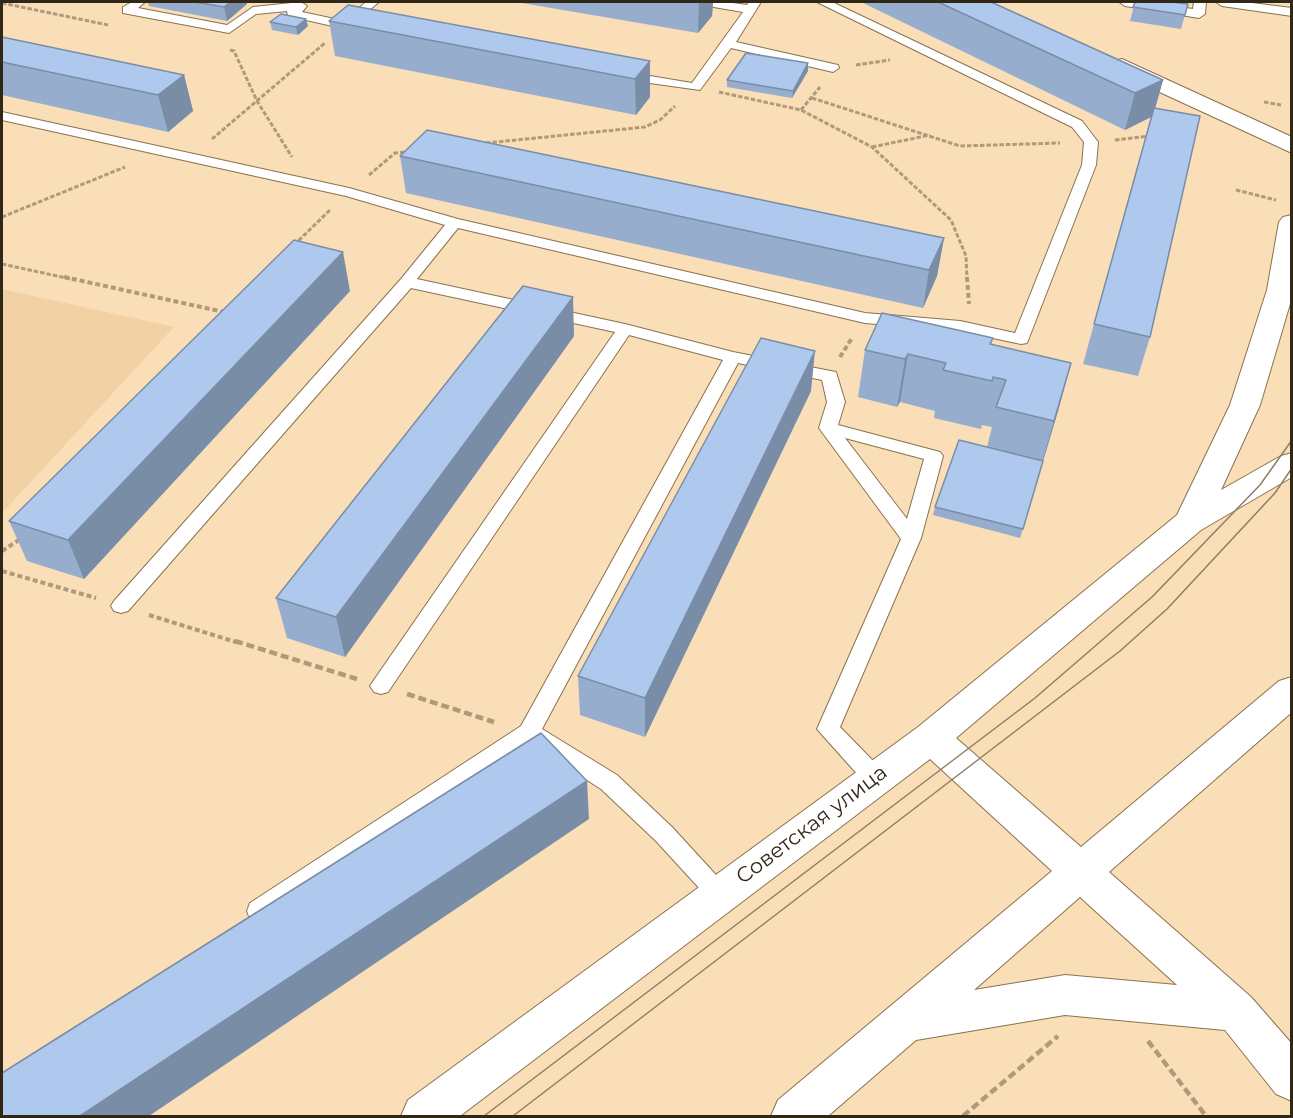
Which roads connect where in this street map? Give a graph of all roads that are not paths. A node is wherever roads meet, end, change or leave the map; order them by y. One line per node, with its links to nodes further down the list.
1 (139, 2): 8 (lane)
2 (373, 2): 11 (lane)
3 (708, 2): 9 (lane)
4 (824, 2): 20 (lane)
5 (1125, 2): 6 (lane)
6 (1200, 2)
7 (1222, 2): 10 (lane)
8 (304, 4): 11 (lane)
9 (752, 5): 13 (lane)
10 (1292, 12)
11 (346, 25): 12 (lane)
12 (365, 33)
13 (728, 44): 15 (lane); 16 (lane)
14 (1105, 58): 18 (main road)
15 (833, 68)
16 (612, 74)
17 (2, 116): 20 (lane)
18 (1292, 146)
19 (1286, 211): 26 (main road, Советская улица)
20 (454, 223): 21 (lane)
21 (407, 282): 22 (lane); 28 (lane)
22 (625, 329): 23 (lane); 29 (lane)
23 (733, 357): 24 (lane); 31 (lane)
24 (828, 428): 27 (lane); 27 (lane)
25 (1292, 463): 26 (main road, Советская улица)
26 (1190, 522): 32 (main road, Советская улица)
27 (911, 538): 33 (lane)
28 (121, 606)
29 (381, 686)
30 (1292, 691): 34 (main road)
31 (529, 732): 35 (lane); 36 (lane)
32 (931, 738): 33 (main road, Советская улица); 34 (main road)
33 (875, 777): 35 (main road, Советская улица)
34 (1079, 873): 37 (main road); 38 (main road)
35 (719, 894): 40 (main road, Советская улица)
36 (240, 923)
37 (1236, 1011): 38 (main road); 39 (main road)
38 (905, 1021): 41 (main road)
39 (1292, 1079)
40 (424, 1116)
41 (794, 1116)

